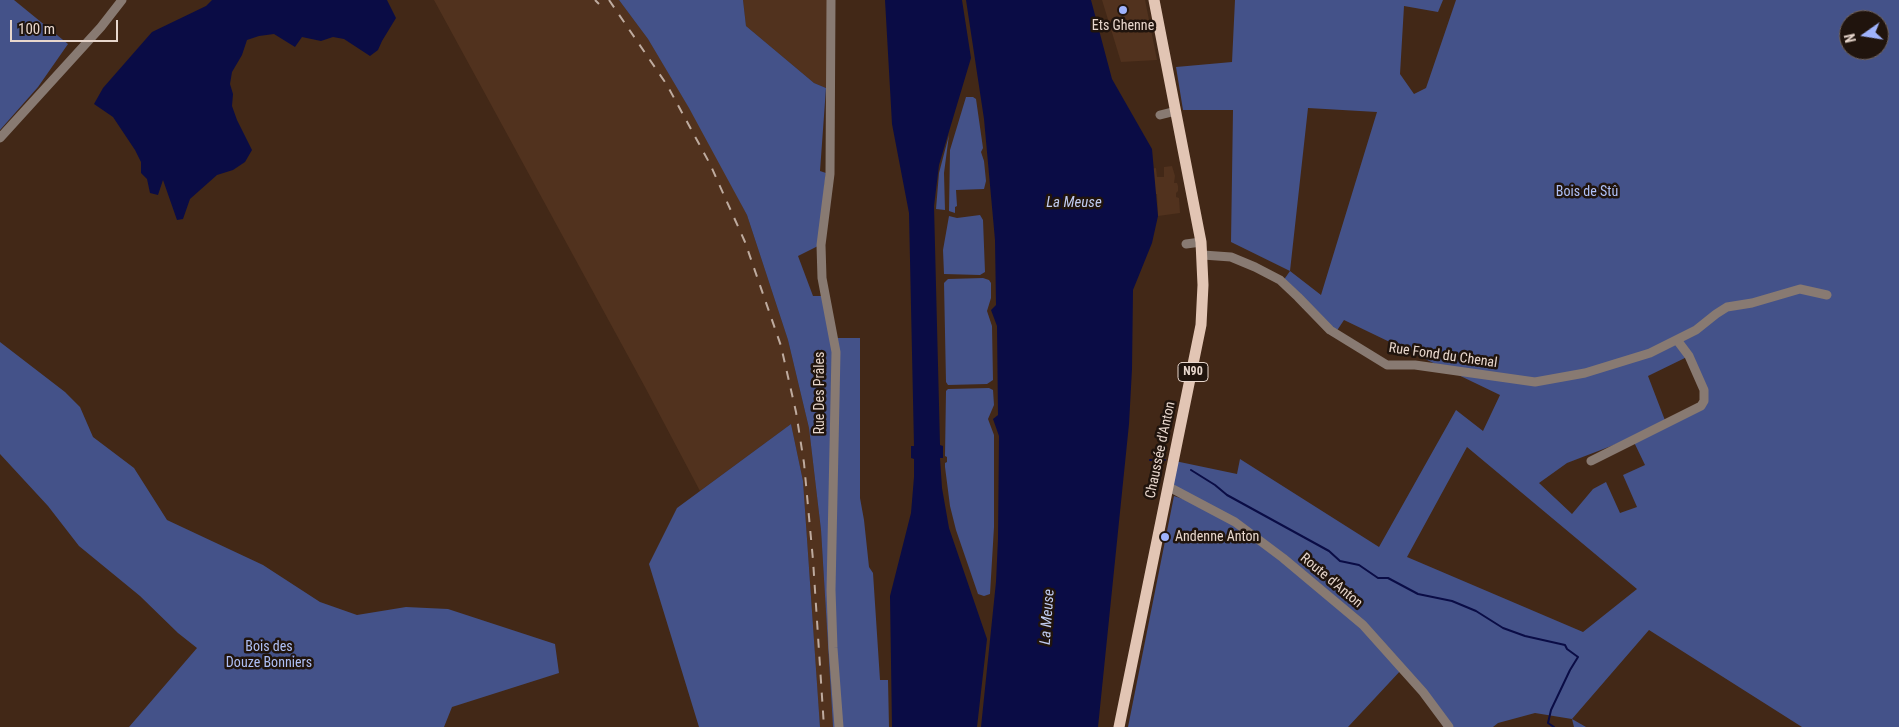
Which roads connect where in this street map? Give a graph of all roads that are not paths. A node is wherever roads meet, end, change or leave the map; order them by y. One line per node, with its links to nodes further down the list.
1 (122, 0): 6 (street)
2 (831, 0): 14 (street, Rue Des Prâles)
3 (1154, 0): 4 (main road, Chaussée d'Anton / N90)
4 (1176, 111): 5 (street); 7 (main road, Chaussée d'Anton / N90)
5 (1160, 115)
6 (0, 138)
7 (1202, 242): 8 (street); 9 (main road, Chaussée d'Anton / N90)
8 (1186, 244)
9 (1203, 255): 11 (street, Rue Fond du Chenal); 13 (main road, Chaussée d'Anton / N90)
10 (1827, 295): 11 (street, Rue Fond du Chenal)
11 (1677, 340): 12 (street)
12 (1591, 461)
13 (1169, 487): 15 (main road, Chaussée d'Anton / N90); 16 (street, Route d'Anton)
14 (838, 727)
15 (1118, 727)
16 (1449, 727)

